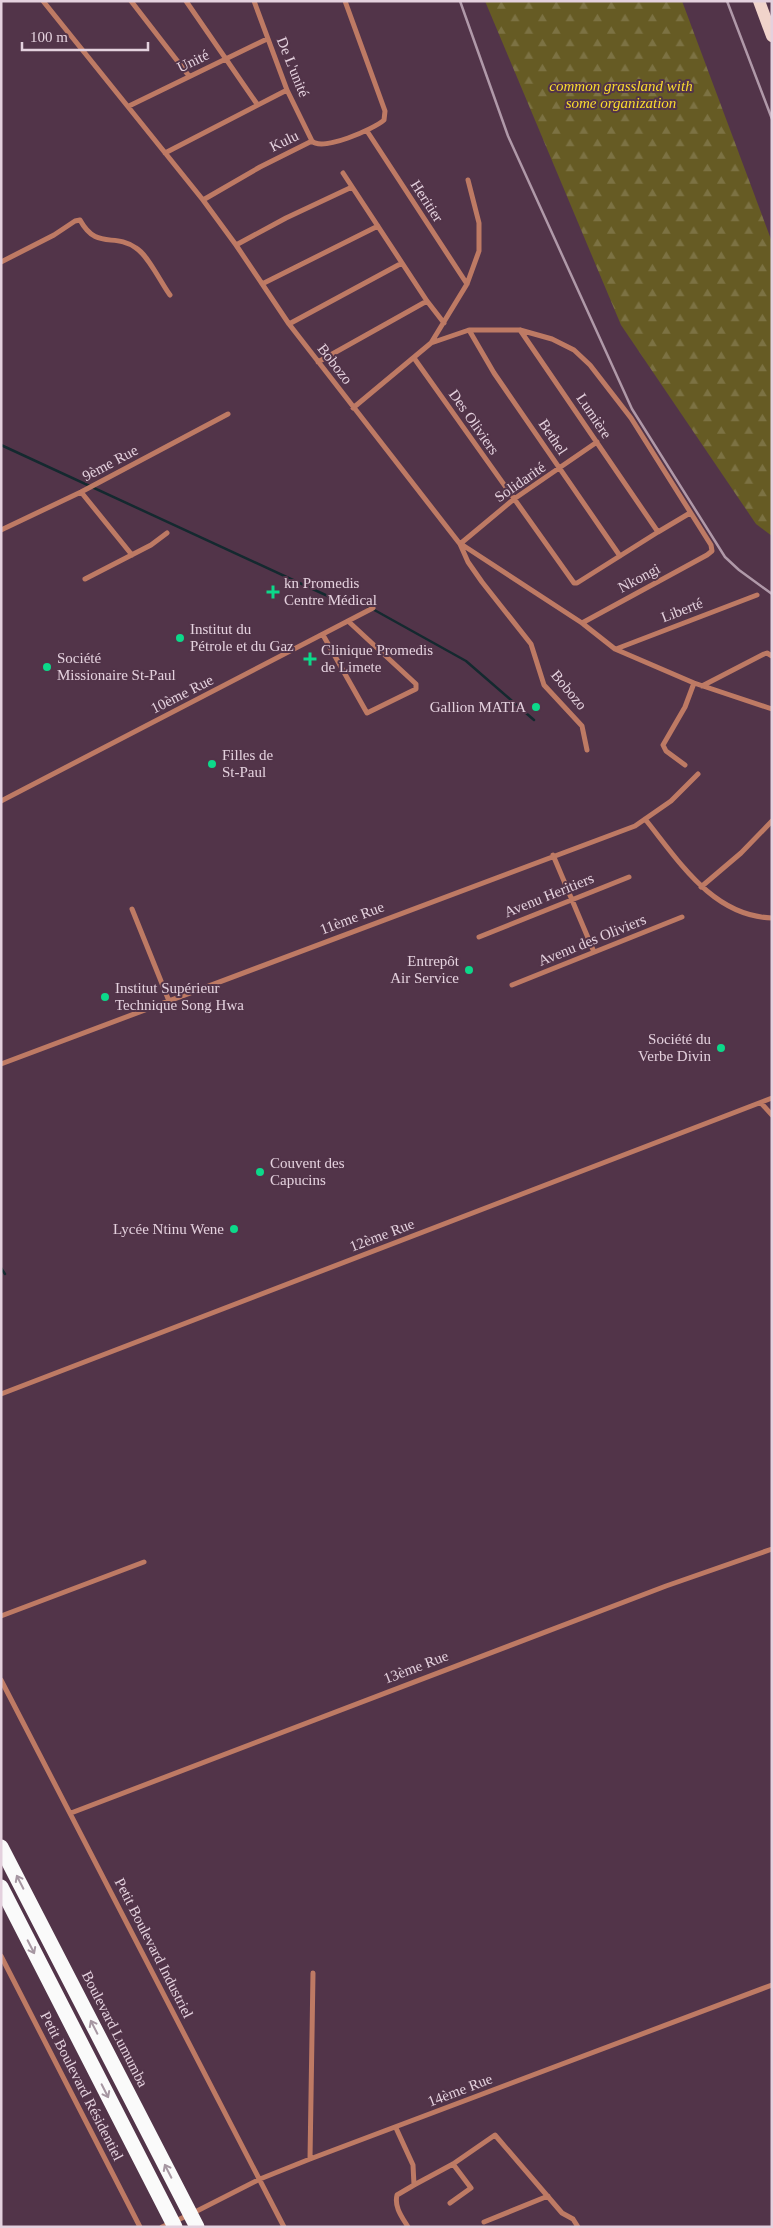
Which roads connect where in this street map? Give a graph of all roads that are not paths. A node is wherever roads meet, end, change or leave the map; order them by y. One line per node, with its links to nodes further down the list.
1 (43, 1): 13 (street, Bobozo)
2 (131, 1): 10 (street)
3 (186, 1): 9 (street)
4 (254, 1): 8 (street, De L'unité)
5 (345, 1): 14 (street, Kulu)
6 (759, 1): 7 (main road)
7 (772, 36)
8 (267, 39): 9 (street, Unité); 11 (street, De L'unité)
9 (226, 58): 10 (street, Unité); 12 (street)
10 (189, 76): 13 (street, Unité)
11 (287, 90): 12 (street); 15 (street, De L'unité)
12 (257, 104): 16 (street)
13 (129, 106): 16 (street, Bobozo)
14 (367, 131): 15 (street, Kulu); 26 (street, Heritier)
15 (312, 142): 20 (street, Kulu)
16 (164, 153): 20 (street, Bobozo)
17 (343, 173): 19 (street)
18 (468, 180): 26 (street)
19 (352, 187): 21 (street); 22 (street)
20 (203, 200): 22 (street, Bobozo)
21 (378, 226): 24 (street); 25 (street)
22 (236, 245): 25 (street, Bobozo)
23 (1, 262): 27 (street)
24 (402, 263): 28 (street); 30 (street)
25 (262, 284): 30 (street, Bobozo)
26 (467, 284): 29 (street)
27 (170, 295)
28 (428, 301): 29 (street); 35 (street)
29 (444, 323): 33 (street)
30 (289, 324): 35 (street, Bobozo)
31 (469, 330): 32 (street); 33 (street); 39 (street, Bethel)
32 (520, 330): 38 (street, Lumière); 42 (street)
33 (431, 343): 34 (street)
34 (414, 358): 36 (street); 41 (street, Des Oliviers)
35 (318, 362): 36 (street, Bobozo)
36 (353, 408): 46 (street, Bobozo)
37 (228, 414): 40 (street, 9ème Rue)
38 (596, 442): 39 (street, Solidarité); 44 (street, Lumière)
39 (560, 469): 41 (street, Solidarité); 48 (street, Bethel)
40 (81, 492): 43 (street, 9ème Rue); 47 (street)
41 (514, 499): 46 (street, Solidarité); 48 (street)
42 (690, 513): 44 (street); 53 (street, Nkongi)
43 (1, 530)
44 (658, 532): 48 (street)
45 (167, 533): 47 (street)
46 (460, 544): 53 (street); 60 (street, Bobozo)
47 (132, 554): 49 (street)
48 (620, 556)
49 (86, 578)
50 (757, 595): 55 (street, Liberté)
51 (373, 608): 52 (street, 10ème Rue)
52 (348, 622): 54 (street, 10ème Rue); 54 (street)
53 (582, 623): 55 (street)
54 (323, 635): 63 (street, 10ème Rue)
55 (615, 649): 57 (street)
56 (772, 656): 58 (street)
57 (694, 683): 58 (street); 61 (street)
58 (702, 686): 59 (street)
59 (772, 709)
60 (587, 750)
61 (685, 765)
62 (698, 774): 64 (street, 11ème Rue)
63 (1, 801)
64 (645, 819): 66 (street, 11ème Rue); 68 (street)
65 (772, 821): 68 (street)
66 (553, 855): 69 (street); 76 (street, 11ème Rue)
67 (629, 877): 69 (street, Avenu Heritiers)
68 (701, 887): 72 (street)
69 (572, 899): 73 (street, Avenu Heritiers); 74 (street)
70 (132, 909): 76 (street)
71 (682, 917): 74 (street, Avenu des Oliviers)
72 (772, 918)
73 (479, 937)
74 (594, 952): 75 (street, Avenu des Oliviers)
75 (512, 985)
76 (169, 1001): 77 (street, 11ème Rue)
77 (1, 1064)
78 (772, 1098): 79 (street, 12ème Rue)
79 (762, 1103): 80 (street); 81 (street, 12ème Rue)
80 (772, 1115)
81 (1, 1394)
82 (772, 1548): 86 (street, 13ème Rue)
83 (144, 1562): 84 (street)
84 (1, 1616)
85 (1, 1680): 86 (street, Petit Boulevard Industriel)
86 (71, 1813): 95 (street, Petit Boulevard Industriel)
87 (1, 1847): 99 (highway, Boulevard Lumumba, one-way to 87)
88 (1, 1887): 101 (highway, one-way to 101)
89 (1, 1956): 102 (street, Petit Boulevard Résidentiel)
90 (313, 1973): 93 (street)
91 (772, 1985): 92 (street, 14ème Rue)
92 (396, 2128): 93 (street, 14ème Rue); 96 (street)
93 (310, 2159): 95 (street, 14ème Rue)
94 (453, 2164): 96 (street); 97 (street); 98 (street)
95 (260, 2179): 99 (street, 14ème Rue); 103 (street, Petit Boulevard Industriel)
96 (414, 2185): 104 (street)
97 (548, 2196): 100 (street); 105 (street)
98 (450, 2203)
99 (194, 2221): 101 (street, 14ème Rue)
100 (484, 2222)
101 (170, 2225)
102 (140, 2227)
103 (284, 2227)
104 (408, 2227)
105 (578, 2227)

